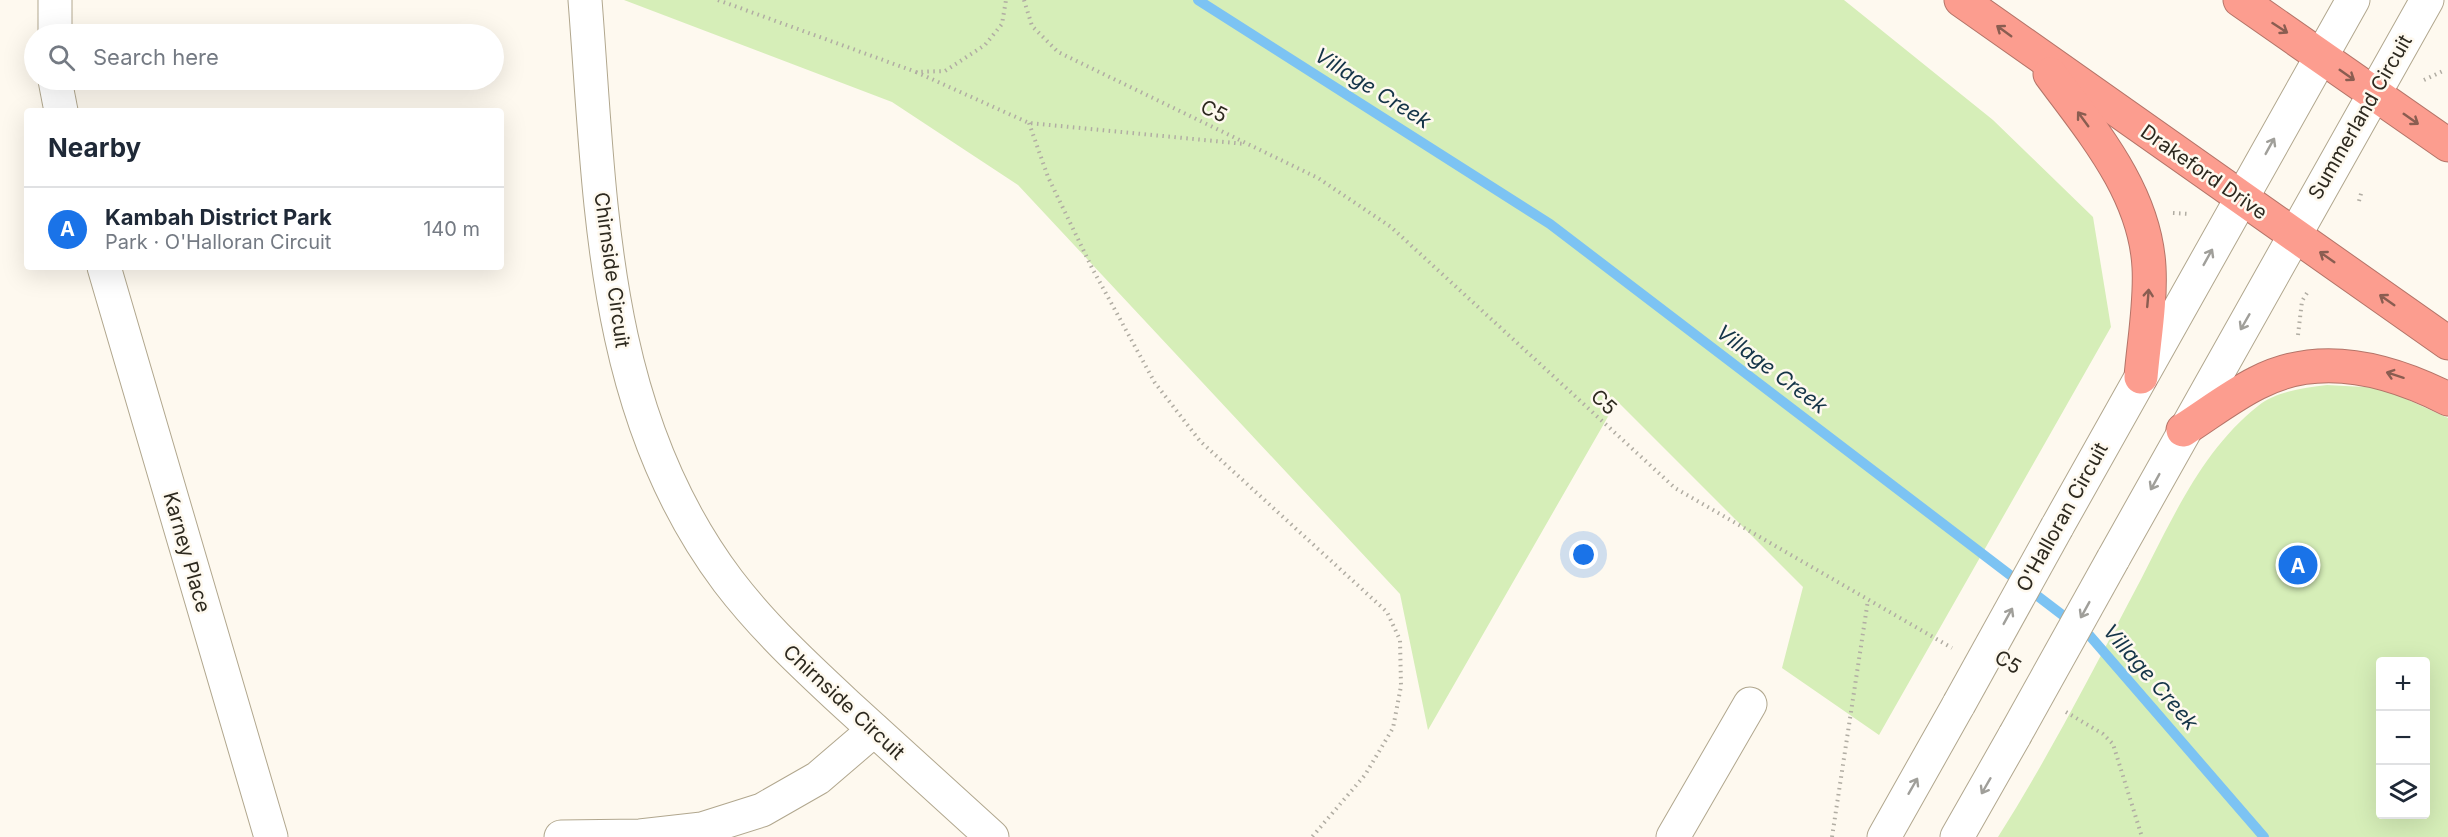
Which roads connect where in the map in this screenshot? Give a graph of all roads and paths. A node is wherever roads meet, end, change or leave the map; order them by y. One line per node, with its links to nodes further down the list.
1 (55, 0): 10 (street)
2 (585, 0): 35 (street, Chirnside Circuit)
3 (718, 0): 14 (path)
4 (1006, 0): 14 (path)
5 (1024, 0): 20 (path, C5)
6 (1961, 0): 11 (highway, Drakeford Drive, one-way to 6)
7 (2240, 0): 12 (highway, one-way to 12)
8 (2353, 0): 12 (street)
9 (2427, 0): 17 (street, Summerland Circuit)
10 (55, 24)
11 (2034, 52): 22 (highway, Drakeford Drive); 28 (highway, one-way to 11)
12 (2321, 56): 17 (highway, one-way to 17); 22 (street, one-way to 12)
13 (2443, 70): 15 (path)
14 (916, 72): 19 (path)
15 (2424, 80)
16 (57, 90): 18 (street)
17 (2374, 93): 21 (highway, one-way to 21); 23 (street, Summerland Circuit)
18 (60, 108)
19 (1029, 123): 20 (path); 39 (path)
20 (1247, 144): 31 (path, C5)
21 (2448, 145)
22 (2241, 197): 23 (highway, Drakeford Drive); 28 (street, O'Halloran Circuit, one-way to 22)
23 (2294, 235): 27 (highway, Drakeford Drive, one-way to 23); 30 (street, one-way to 30)
24 (105, 270): 36 (street, Karney Place)
25 (2307, 293): 26 (path)
26 (2298, 342)
27 (2448, 343)
28 (2141, 377): 42 (street, O'Halloran Circuit, one-way to 28, bridge)
29 (2448, 399): 30 (highway, one-way to 30)
30 (2183, 430): 43 (street, one-way to 43, bridge)
31 (1868, 600): 32 (path, C5); 41 (path)
32 (1961, 653)
33 (1750, 704): 40 (street)
34 (2063, 711): 44 (path)
35 (874, 730): 37 (street); 38 (street, Chirnside Circuit)
36 (271, 837)
37 (561, 837)
38 (992, 837)
39 (1312, 837)
40 (1673, 837)
41 (1832, 837)
42 (1884, 837)
43 (1957, 837)
44 (2142, 837)

